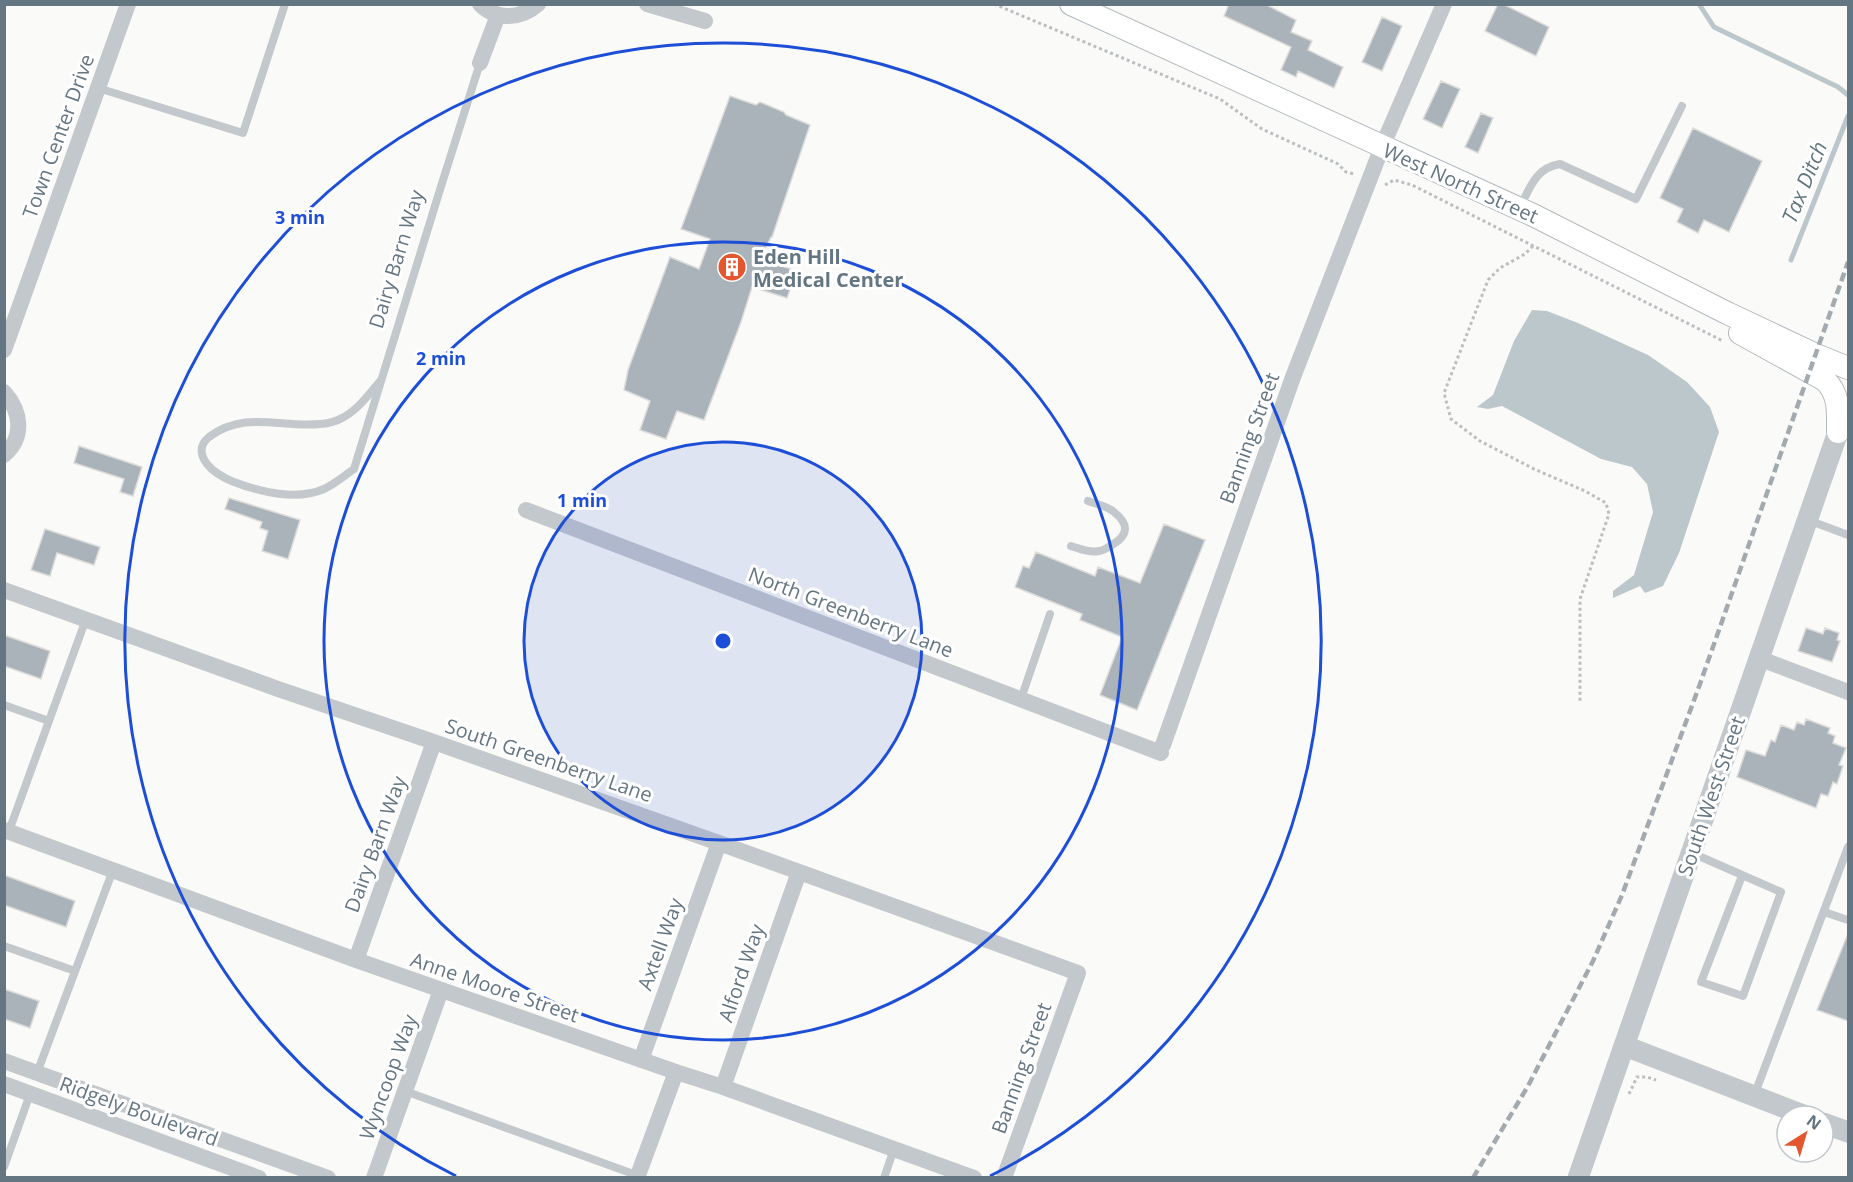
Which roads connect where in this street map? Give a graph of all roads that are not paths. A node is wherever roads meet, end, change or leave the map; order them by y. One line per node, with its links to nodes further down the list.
1 (128, 4): 11 (street, Town Center Drive)
2 (285, 4): 11 (lane)
3 (480, 4): 8 (street)
4 (538, 4): 8 (street)
5 (647, 4): 9 (street)
6 (1071, 4): 13 (main road, West North Street)
7 (1444, 4): 13 (street, Banning Street)
8 (498, 15): 10 (street)
9 (705, 21)
10 (480, 63): 18 (lane, Dairy Barn Way)
11 (98, 88): 16 (street, Town Center Drive)
12 (1682, 106): 14 (lane)
13 (1382, 147): 14 (main road, West North Street); 36 (street, Banning Street)
14 (1519, 209): 15 (main road, West North Street)
15 (1664, 281): 17 (main road, West North Street); 20 (main road)
16 (4, 350)
17 (1848, 368)
18 (381, 380): 18 (lane, Dairy Barn Way)
19 (4, 392): 21 (street)
20 (1843, 424): 24 (street, South West Street)
21 (4, 455)
22 (1088, 501): 26 (lane)
23 (526, 510): 36 (street, North Greenberry Lane)
24 (1808, 520): 25 (lane); 30 (street, South West Street)
25 (1848, 535)
26 (1071, 546)
27 (4, 590): 29 (street, South Greenberry Lane)
28 (1050, 615): 31 (lane)
29 (86, 619): 34 (lane); 35 (street, South Greenberry Lane)
30 (1758, 658): 32 (street); 40 (street, South West Street)
31 (1024, 690)
32 (1848, 692)
33 (4, 705): 34 (lane)
34 (49, 721): 37 (lane)
35 (434, 742): 38 (street, South Greenberry Lane); 48 (street, Dairy Barn Way)
36 (1162, 749)
37 (7, 831): 41 (street, Anne Moore Street)
38 (719, 843): 43 (street, South Greenberry Lane); 53 (street, Axtell Way)
39 (1848, 848): 42 (lane)
40 (1692, 853): 44 (lane); 52 (street, South West Street)
41 (112, 870): 48 (street, Anne Moore Street); 49 (lane)
42 (1844, 871): 45 (lane)
43 (799, 872): 50 (street, South Greenberry Lane); 58 (street, Alford Way)
44 (1742, 876): 44 (lane)
45 (1824, 912): 46 (lane); 61 (lane)
46 (1848, 920)
47 (4, 946): 49 (lane)
48 (356, 960): 51 (street, Anne Moore Street)
49 (75, 971): 56 (lane)
50 (1078, 973): 73 (street, Banning Street)
51 (441, 990): 53 (street, Anne Moore Street); 59 (street, Wyncoop Way)
52 (1625, 1046): 61 (street); 74 (street, South West Street)
53 (641, 1060): 55 (street, Anne Moore Street)
54 (4, 1061): 56 (street, Ridgely Boulevard)
55 (676, 1072): 58 (street, Anne Moore Street); 67 (street)
56 (37, 1073): 63 (street, Ridgely Boulevard)
57 (4, 1084): 60 (street, Ridgely Boulevard)
58 (723, 1087): 65 (street, Anne Moore Street)
59 (405, 1091): 67 (lane); 70 (street, Wyncoop Way)
60 (30, 1094): 64 (street, Ridgely Boulevard); 66 (lane)
61 (1754, 1096): 62 (street)
62 (1775, 1104)
63 (146, 1112): 64 (street); 69 (street, Ridgely Boulevard)
64 (138, 1133): 68 (street, Ridgely Boulevard)
65 (894, 1149): 71 (lane); 72 (street, Anne Moore Street)
66 (4, 1167)
67 (640, 1177)
68 (259, 1178)
69 (328, 1178)
70 (374, 1178)
71 (884, 1178)
72 (974, 1178)
73 (1004, 1178)
74 (1578, 1178)

